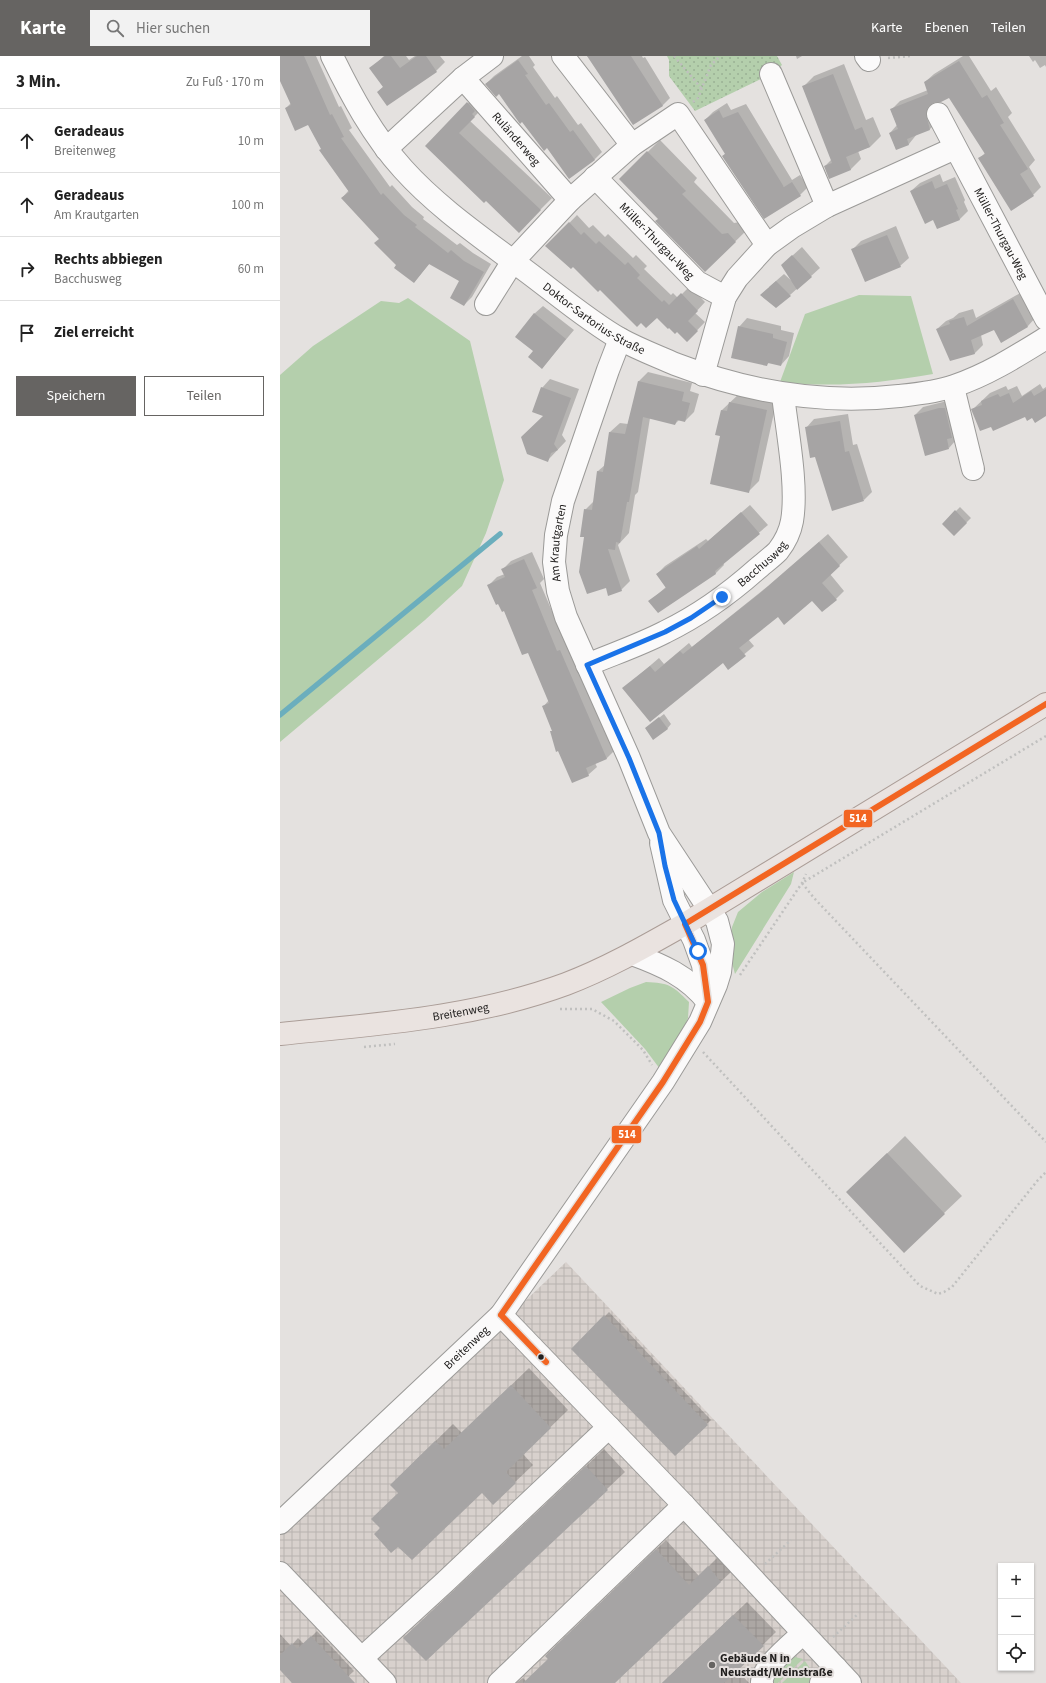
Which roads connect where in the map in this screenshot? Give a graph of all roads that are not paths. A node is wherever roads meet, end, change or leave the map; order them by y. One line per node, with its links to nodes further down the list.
1 (332, 56): 9 (street, Doktor-Sartorius-Straße)
2 (492, 56): 5 (street)
3 (563, 56): 7 (street)
4 (771, 74): 12 (street)
5 (462, 78): 9 (street); 11 (street, Ruländerweg)
6 (938, 114): 8 (street, Müller-Thurgau-Weg)
7 (632, 145): 10 (street); 13 (street)
8 (955, 148): 12 (street); 17 (street, Müller-Thurgau-Weg)
9 (386, 149): 14 (street, Doktor-Sartorius-Straße)
10 (595, 177): 11 (street); 15 (street, Müller-Thurgau-Weg)
11 (570, 200): 14 (street)
12 (828, 206): 13 (street)
13 (767, 245): 15 (street)
14 (513, 261): 16 (street); 19 (street, Doktor-Sartorius-Straße)
15 (725, 297): 20 (street)
16 (486, 304)
17 (1046, 319)
18 (1046, 338): 21 (street, Doktor-Sartorius-Straße)
19 (620, 339): 20 (street, Doktor-Sartorius-Straße); 24 (street, Am Krautgarten)
20 (703, 375): 22 (street, Doktor-Sartorius-Straße)
21 (953, 387): 22 (street, Doktor-Sartorius-Straße); 23 (street)
22 (783, 395): 24 (street, Bacchusweg)
23 (974, 469)
24 (587, 665): 26 (street, Am Krautgarten)
25 (1046, 704): 27 (main road, Breitenweg)
26 (659, 833): 27 (street, Am Krautgarten); 28 (street, Am Krautgarten)
27 (710, 909): 28 (main road, Breitenweg); 30 (street, Breitenweg)
28 (685, 924): 29 (main road, Breitenweg); 30 (street)
29 (632, 954): 30 (street); 31 (main road, Breitenweg)
30 (708, 1002): 32 (street, Breitenweg)
31 (280, 1034)
32 (501, 1315): 33 (street); 35 (street, Breitenweg)
33 (609, 1427): 34 (street); 38 (street)
34 (684, 1505): 37 (street); 41 (street)
35 (280, 1523)
36 (280, 1573): 38 (street)
37 (803, 1633): 39 (street); 42 (street)
38 (362, 1658): 40 (street)
39 (836, 1678)
40 (386, 1683)
41 (499, 1683)
42 (762, 1683)

